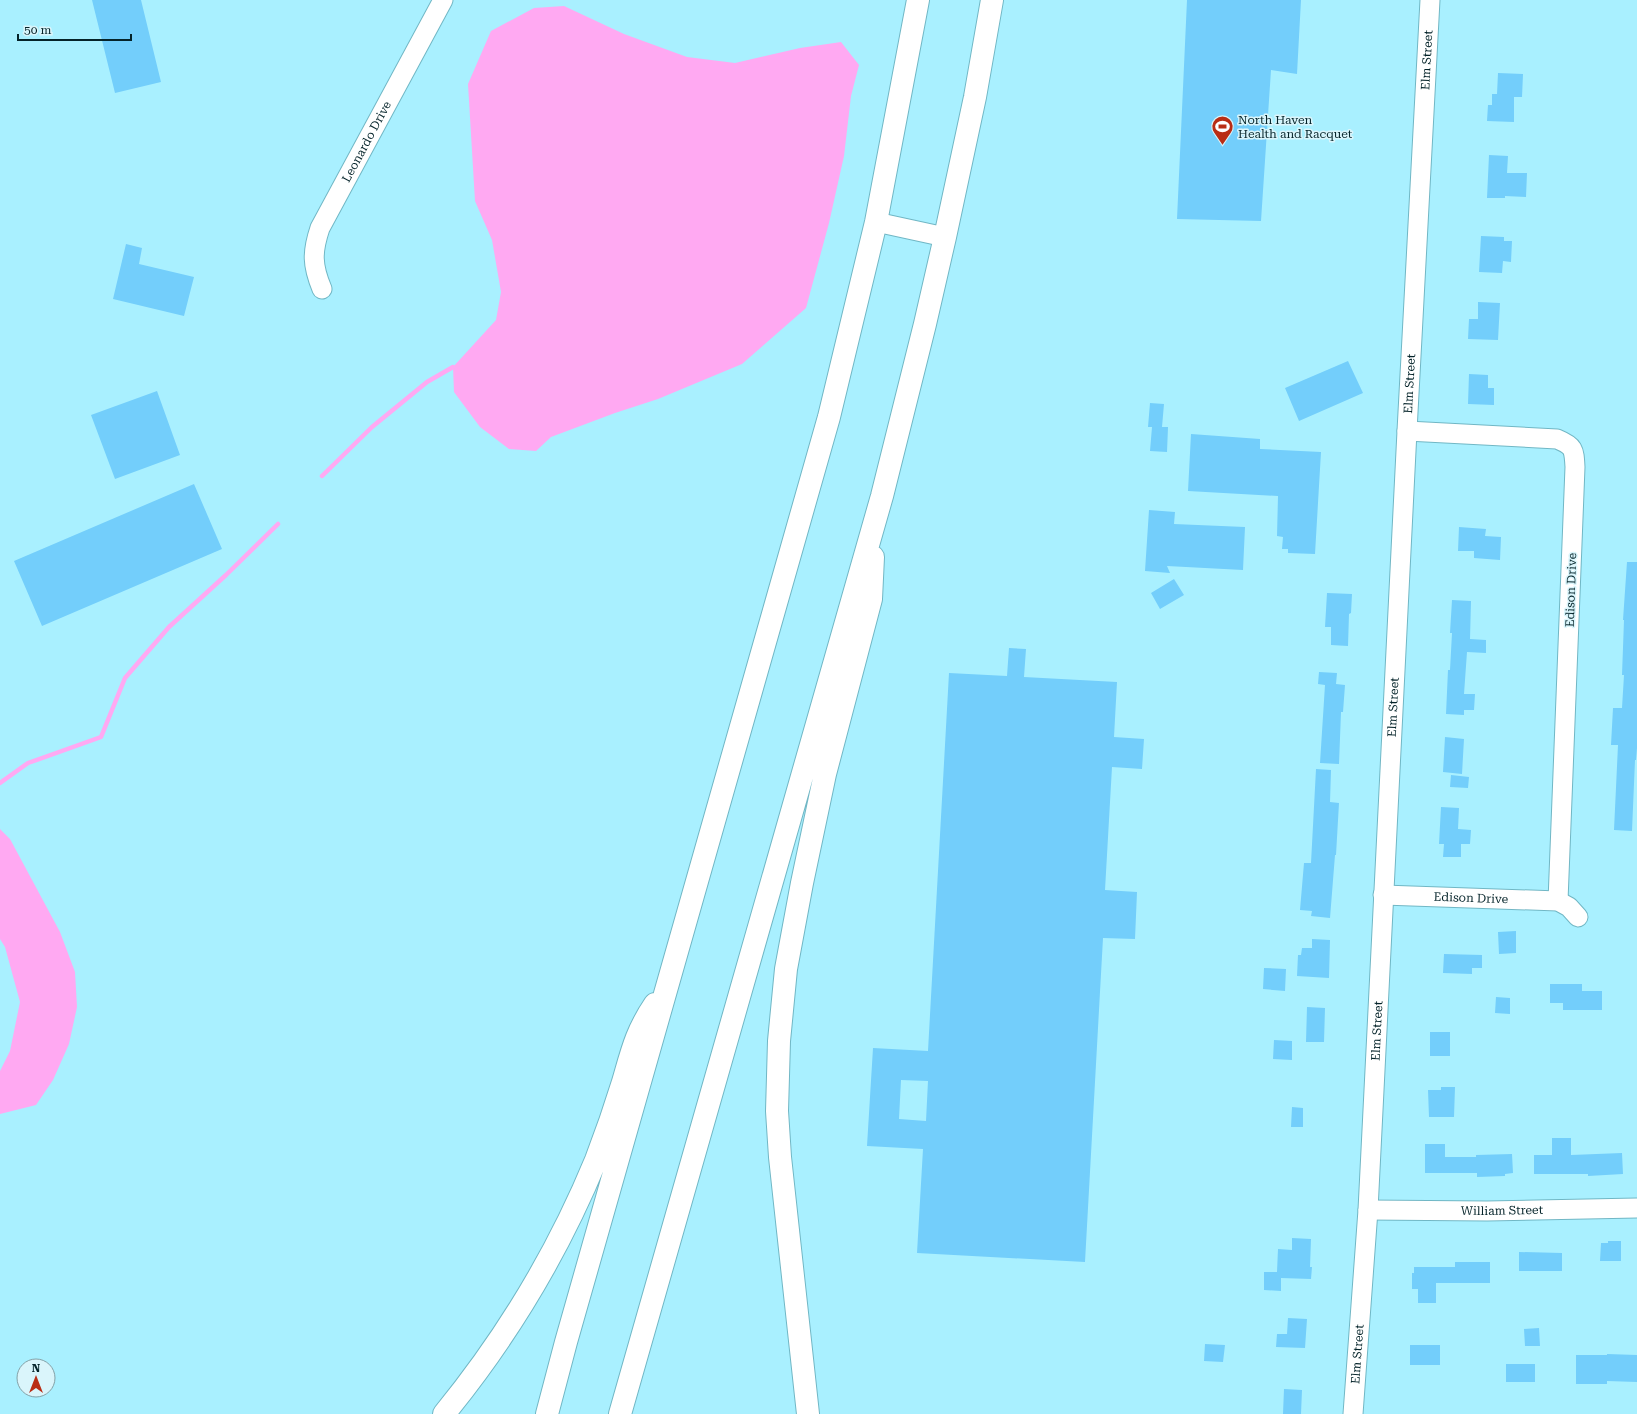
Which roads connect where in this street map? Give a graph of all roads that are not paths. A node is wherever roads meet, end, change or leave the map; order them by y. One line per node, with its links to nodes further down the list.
1 (443, 0): 7 (street, Leonardo Drive)
2 (918, 0): 5 (highway)
3 (992, 0): 6 (highway)
4 (1430, 0): 8 (street, Elm Street)
5 (876, 222): 6 (street); 13 (highway)
6 (945, 237): 9 (highway)
7 (322, 289)
8 (1407, 431): 10 (street, Elm Street); 11 (street, Edison Drive)
9 (872, 531): 18 (highway); 19 (highway)
10 (1383, 895): 11 (street, Edison Drive); 15 (street, Elm Street)
11 (1558, 901): 12 (street)
12 (1578, 917)
13 (668, 987): 16 (highway); 17 (highway)
14 (1637, 1208): 15 (street, William Street)
15 (1368, 1210): 20 (street, Elm Street)
16 (444, 1414)
17 (547, 1414)
18 (620, 1414)
19 (808, 1414)
20 (1353, 1414)

